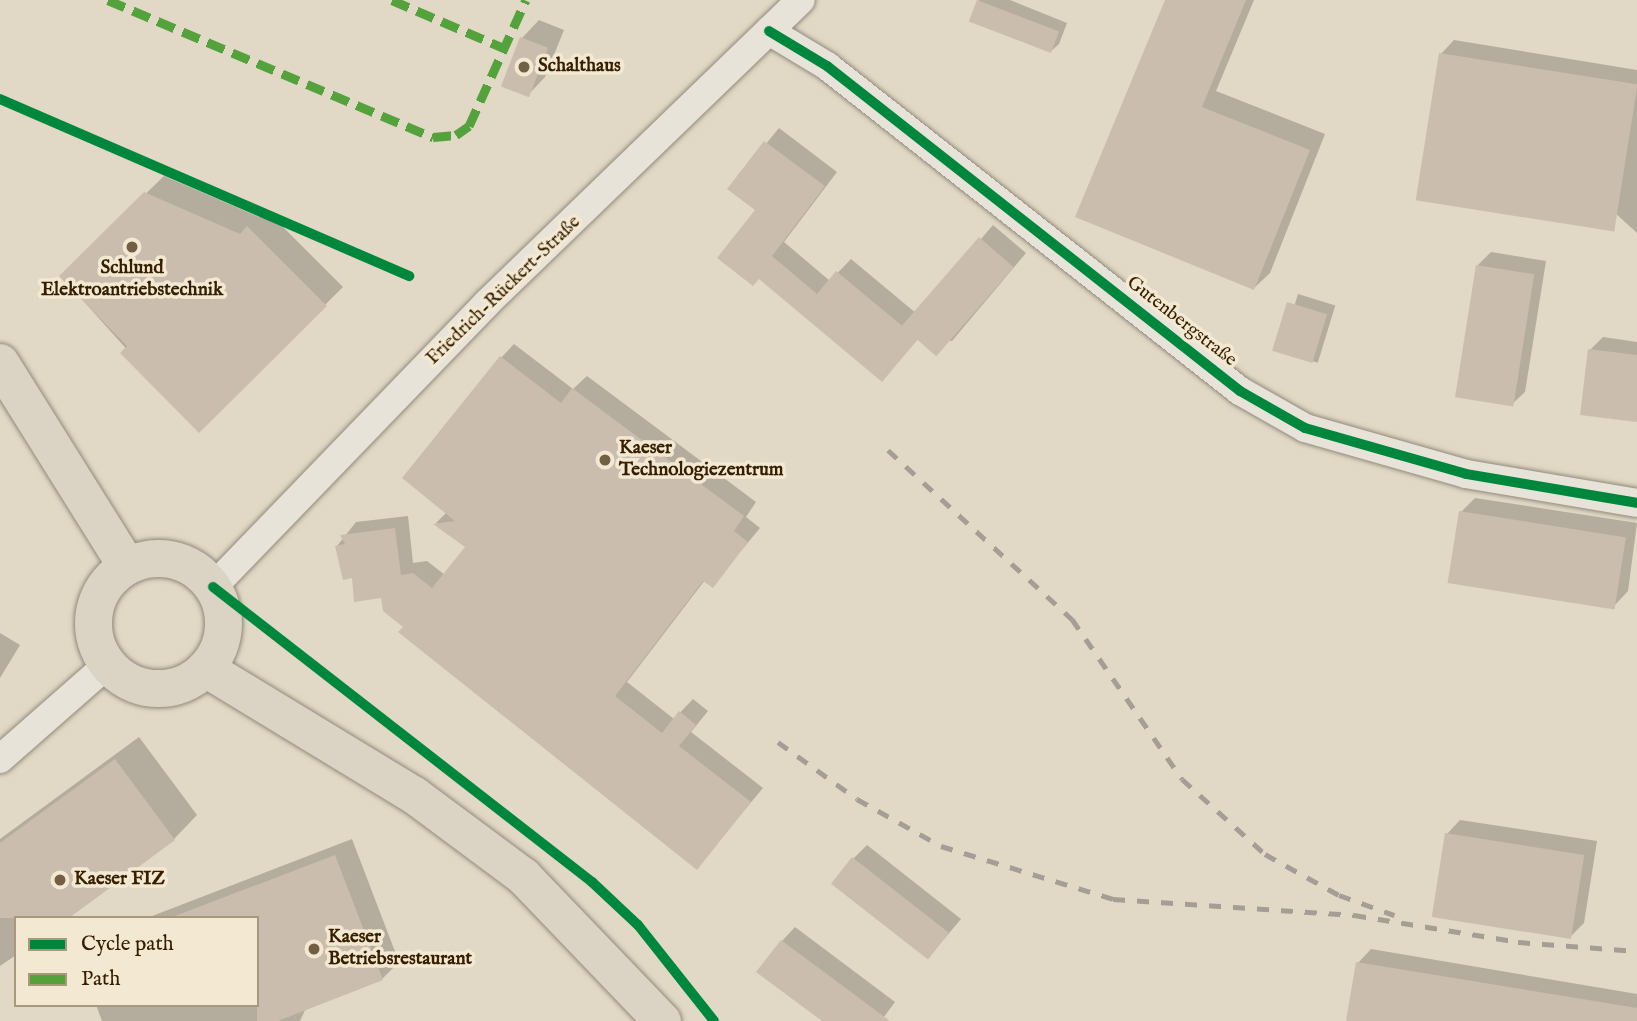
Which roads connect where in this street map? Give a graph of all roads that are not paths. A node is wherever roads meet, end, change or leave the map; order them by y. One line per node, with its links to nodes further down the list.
1 (801, 0): 2 (street, Friedrich-Rückert-Straße)
2 (769, 31): 4 (street, Gutenbergstraße); 6 (street, Friedrich-Rückert-Straße)
3 (0, 363): 5 (highway)
4 (1637, 503)
5 (127, 566): 6 (main road); 7 (main road)
6 (213, 587): 8 (main road)
7 (107, 665): 8 (main road); 9 (street)
8 (205, 668): 10 (main road)
9 (0, 759)
10 (662, 1021)

